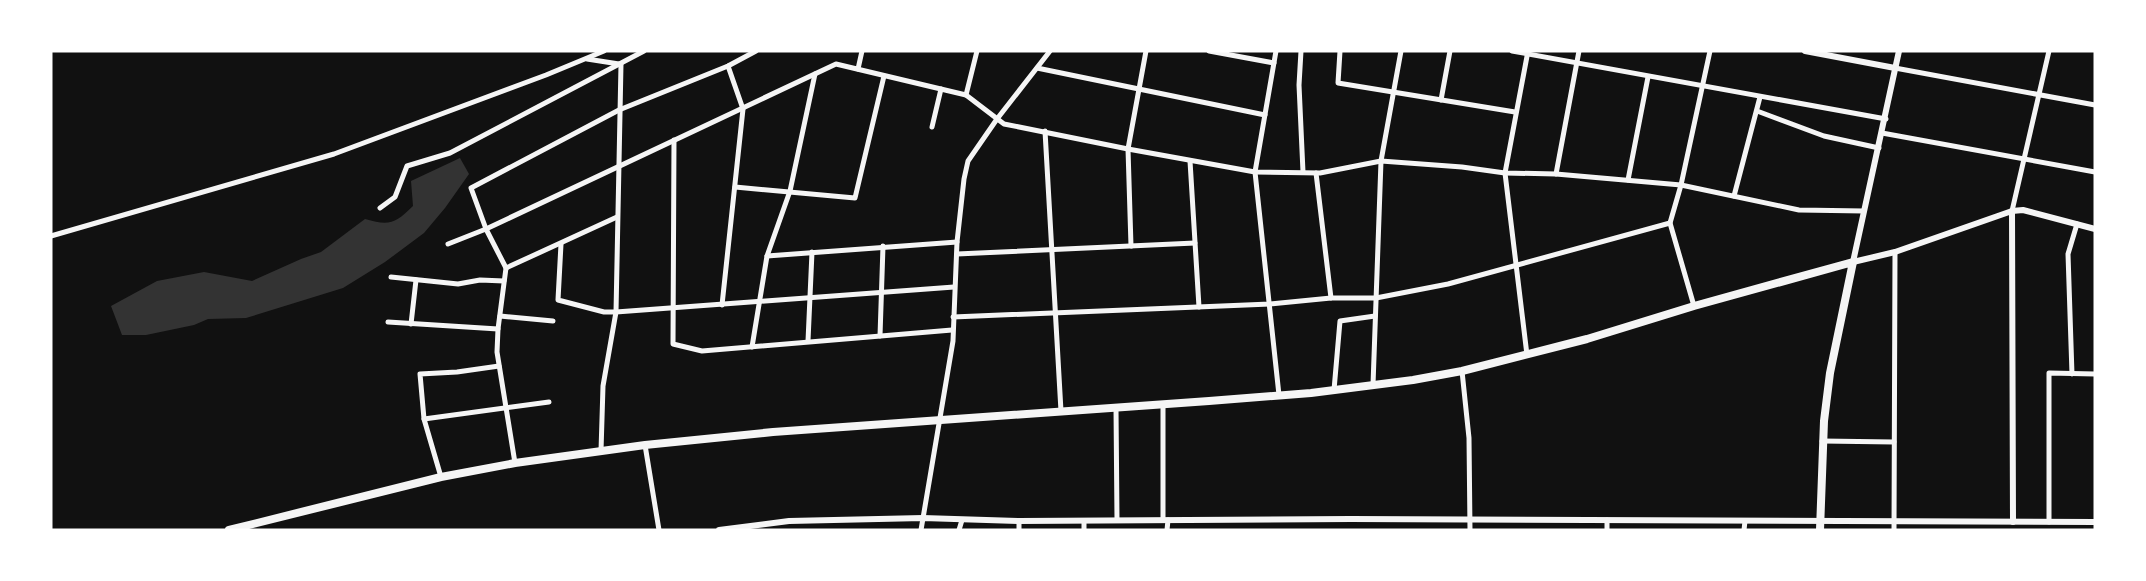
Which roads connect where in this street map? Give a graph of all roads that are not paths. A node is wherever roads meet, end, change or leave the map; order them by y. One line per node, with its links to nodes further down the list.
1 (604, 51): 21 (street)
2 (644, 51): 24 (street)
3 (756, 51): 25 (street)
4 (862, 51): 28 (street)
5 (977, 51): 37 (street)
6 (1050, 51): 26 (street)
7 (1146, 51): 34 (street)
8 (1209, 51): 22 (street)
9 (1276, 51): 22 (street)
10 (1301, 51): 59 (street)
11 (1340, 51): 35 (street)
12 (1401, 51): 35 (street)
13 (1450, 51): 39 (street)
14 (1512, 51): 20 (street)
15 (1579, 51): 23 (street)
16 (1710, 51): 32 (street)
17 (1805, 51): 27 (street)
18 (1899, 51): 27 (street)
19 (2049, 51): 36 (street)
20 (1528, 53): 23 (street); 44 (street)
21 (586, 58): 24 (street); 77 (street)
22 (1274, 63): 45 (street)
23 (1577, 63): 31 (street); 63 (street)
24 (621, 64): 42 (street); 69 (street)
25 (728, 66): 41 (street); 42 (street)
26 (1037, 68): 34 (street); 46 (street)
27 (1895, 68): 36 (street); 47 (street)
28 (858, 69): 29 (street); 30 (street)
29 (815, 74): 41 (street); 67 (street)
30 (884, 76): 33 (street); 67 (street)
31 (1648, 77): 32 (street); 64 (street)
32 (1702, 87): 38 (street); 65 (street)
33 (941, 89): 37 (street); 48 (street)
34 (1139, 90): 45 (street); 53 (street)
35 (1394, 93): 39 (street); 55 (street)
36 (2039, 94): 40 (street); 54 (street)
37 (966, 95): 46 (street)
38 (1760, 97): 43 (street); 47 (street)
39 (1441, 100): 44 (street)
40 (2095, 105)
41 (743, 109): 51 (street); 66 (street)
42 (619, 110): 57 (street); 75 (street)
43 (1756, 111): 52 (street); 68 (street)
44 (1515, 112): 61 (street)
45 (1265, 115): 58 (street)
46 (997, 119): 49 (street); 78 (street)
47 (1886, 119): 50 (street)
48 (932, 127)
49 (1045, 131): 53 (street); 84 (street)
50 (1882, 133): 52 (street); 54 (street)
51 (674, 140): 57 (street); 105 (street)
52 (1879, 148): 70 (street)
53 (1128, 149): 56 (street); 83 (street)
54 (2024, 159): 62 (street); 71 (street)
55 (1381, 160): 60 (street); 61 (street); 99 (street)
56 (1190, 161): 58 (street); 79 (street)
57 (619, 167): 72 (street); 75 (street)
58 (1255, 172): 59 (street); 101 (street)
59 (1303, 172): 60 (street)
60 (1316, 172): 98 (street)
61 (1505, 172): 63 (street); 90 (street)
62 (2095, 172)
63 (1556, 174): 64 (street)
64 (1629, 180): 65 (street)
65 (1681, 185): 68 (street); 73 (street)
66 (735, 187): 67 (street); 102 (street)
67 (790, 191): 88 (street)
68 (1734, 196): 70 (street)
69 (380, 208)
70 (1864, 211): 89 (street)
71 (2013, 211): 74 (street); 86 (street); 151 (street)
72 (617, 217): 81 (street); 106 (street)
73 (1670, 223): 90 (street); 103 (street)
74 (2077, 225): 76 (street); 122 (street)
75 (486, 229): 80 (street); 91 (street)
76 (2095, 230)
77 (51, 236)
78 (957, 242): 82 (street); 87 (street)
79 (1195, 243): 83 (street); 104 (street)
80 (448, 244)
81 (561, 244): 91 (street); 106 (street)
82 (883, 246): 85 (street); 96 (street)
83 (1131, 246): 84 (street)
84 (1052, 249): 87 (street); 107 (street)
85 (812, 252): 88 (street); 97 (street)
86 (1895, 252): 89 (street); 135 (street)
87 (957, 254): 95 (street)
88 (767, 256): 100 (street)
89 (1853, 262): 103 (main road); 134 (main road)
90 (1517, 266): 99 (street); 119 (street)
91 (506, 268): 94 (street)
92 (391, 277): 93 (street)
93 (416, 280): 94 (street); 113 (street)
94 (504, 281): 109 (street)
95 (954, 287): 96 (street); 110 (street)
96 (882, 292): 97 (street); 116 (street)
97 (809, 297): 100 (street); 117 (street)
98 (1331, 298): 99 (street); 101 (street)
99 (1376, 298): 108 (street)
100 (760, 302): 102 (street); 118 (street)
101 (1270, 304): 104 (street); 126 (street)
102 (722, 305): 105 (street)
103 (1694, 306): 119 (main road)
104 (1199, 307): 107 (street)
105 (673, 309): 106 (street); 118 (street)
106 (616, 312): 137 (street)
107 (1055, 314): 110 (street); 131 (street)
108 (1375, 315): 124 (street); 125 (street)
109 (500, 316): 111 (street); 114 (street)
110 (953, 317): 115 (street)
111 (553, 321)
112 (388, 322): 113 (street)
113 (411, 324): 114 (street)
114 (498, 329): 120 (street)
115 (952, 330): 116 (street); 133 (street)
116 (880, 336): 117 (street)
117 (808, 341): 118 (street)
118 (752, 347)
119 (1527, 355): 121 (main road)
120 (499, 366): 129 (street); 132 (street)
121 (1462, 371): 124 (main road); 145 (street)
122 (2072, 374): 123 (street); 152 (street)
123 (2095, 374)
124 (1373, 385): 125 (main road)
125 (1334, 390): 126 (main road)
126 (1279, 395): 128 (main road)
127 (549, 402): 129 (street)
128 (1163, 405): 130 (main road); 144 (street)
129 (506, 408): 132 (street); 138 (street)
130 (1116, 408): 131 (main road); 143 (street)
131 (1061, 411): 133 (main road)
132 (424, 418): 139 (street)
133 (940, 420): 136 (main road); 140 (street)
134 (1822, 441): 135 (street); 154 (main road)
135 (1894, 442): 149 (street)
136 (645, 445): 137 (main road); 156 (street)
137 (601, 451): 138 (main road)
138 (515, 463): 139 (main road)
139 (441, 477): 155 (main road)
140 (923, 518): 141 (street); 157 (street); 158 (street)
141 (962, 520): 147 (street); 159 (street)
142 (1084, 520): 143 (street); 147 (street); 161 (street)
143 (1117, 520): 144 (street)
144 (1165, 520): 145 (street); 162 (street)
145 (1470, 520): 146 (street); 163 (street)
146 (1607, 520): 148 (street); 164 (street)
147 (1019, 521): 160 (street)
148 (1744, 521): 154 (street); 165 (street)
149 (1894, 521): 150 (street); 154 (street); 166 (street)
150 (2004, 522): 151 (street); 167 (street)
151 (2013, 522): 152 (street)
152 (2049, 522): 153 (street)
153 (2095, 522)
154 (1820, 525)
155 (229, 530)
156 (659, 530)
157 (719, 530)
158 (921, 530)
159 (960, 530)
160 (1019, 530)
161 (1084, 530)
162 (1167, 530)
163 (1470, 530)
164 (1607, 530)
165 (1744, 530)
166 (1894, 530)
167 (2004, 530)

